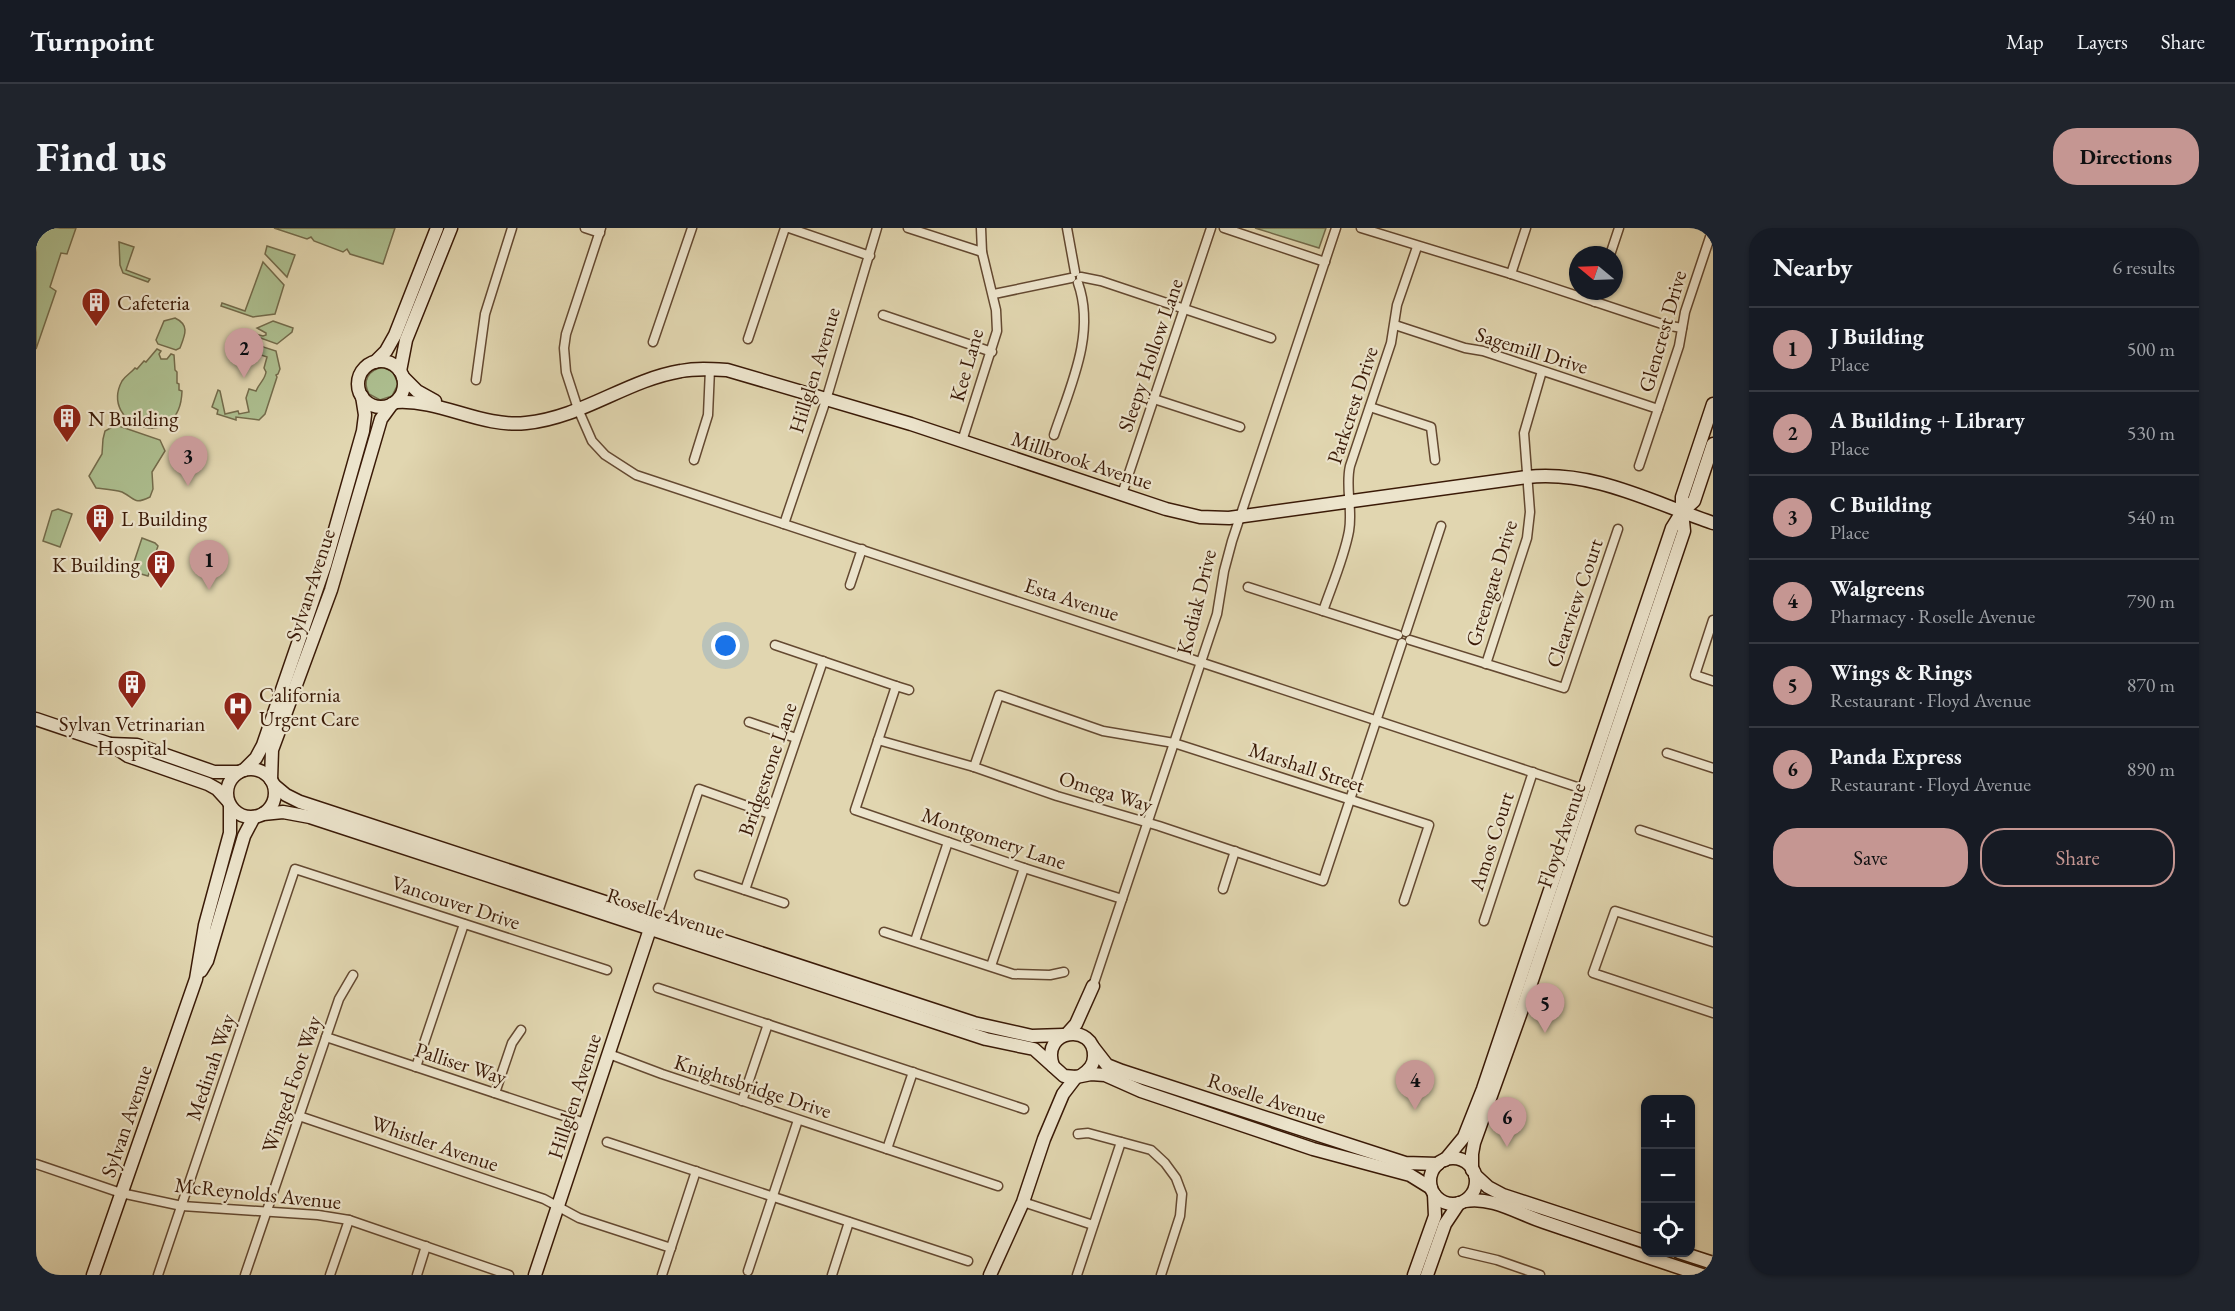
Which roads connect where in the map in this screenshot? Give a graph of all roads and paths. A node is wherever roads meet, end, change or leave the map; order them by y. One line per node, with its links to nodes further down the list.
1 (437, 228): 36 (main road)
2 (451, 228): 39 (main road)
3 (512, 228): 40 (street)
4 (585, 228): 18 (street)
5 (692, 228): 34 (street)
6 (787, 228): 22 (street); 33 (street)
7 (877, 228): 22 (street, Hillglen Avenue)
8 (908, 228): 21 (street)
9 (981, 228): 21 (street, Kee Lane)
10 (1067, 228): 25 (street)
11 (1211, 228): 28 (street, Sleepy Hollow Lane)
12 (1224, 228): 23 (street)
13 (1336, 228): 23 (street, Kodiak Drive)
14 (1361, 228): 20 (street)
15 (1526, 228): 24 (street)
16 (1620, 228): 19 (street)
17 (1713, 228): 31 (street, Glencrest Drive)
18 (600, 230): 48 (street, Esta Avenue)
19 (1613, 246)
20 (1417, 247): 24 (street); 30 (street, Parkcrest Drive)
21 (982, 252): 26 (street, Kee Lane)
22 (870, 256): 43 (street, Hillglen Avenue)
23 (1325, 262): 61 (street, Kodiak Drive)
24 (1511, 274): 27 (street)
25 (1076, 277): 26 (street); 28 (street); 51 (street)
26 (994, 294): 35 (street, Kee Lane)
27 (1595, 302): 31 (street)
28 (1185, 309): 32 (street); 42 (street, Sleepy Hollow Lane)
29 (883, 315): 35 (street)
30 (1395, 325): 38 (street, Sagemill Drive); 46 (street, Parkcrest Drive)
31 (1682, 328): 49 (street, Glencrest Drive)
32 (1271, 338)
33 (748, 339)
34 (653, 342)
35 (992, 352): 52 (street, Kee Lane)
36 (375, 362): 39 (main road); 41 (main road)
37 (710, 369): 43 (main road, Millbrook Avenue); 48 (main road, Millbrook Avenue); 54 (street)
38 (1542, 371): 49 (street, Sagemill Drive); 57 (street, Greengate Drive)
39 (402, 374): 44 (main road); 47 (main road, Millbrook Avenue)
40 (476, 380)
41 (362, 396): 44 (main road); 89 (main road, Sylvan Avenue)
42 (1154, 399): 50 (street); 58 (street, Sleepy Hollow Lane)
43 (826, 400): 52 (main road, Millbrook Avenue); 63 (street, Hillglen Avenue)
44 (394, 403): 47 (main road, Millbrook Avenue); 91 (main road, Sylvan Avenue)
45 (1713, 404): 60 (main road, Floyd Avenue)
46 (1370, 407): 55 (street); 59 (street, Parkcrest Drive)
47 (449, 409): 48 (main road, Millbrook Avenue)
48 (578, 409): 63 (street, Esta Avenue)
49 (1658, 409): 56 (street, Glencrest Drive)
50 (1240, 428)
51 (1054, 435)
52 (962, 441): 58 (main road, Millbrook Avenue)
53 (1713, 444): 60 (main road, Floyd Avenue)
54 (694, 460)
55 (1435, 460)
56 (1639, 466)
57 (1527, 477): 59 (main road, Millbrook Avenue); 60 (main road, Millbrook Avenue); 75 (street, Greengate Drive)
58 (1122, 494): 61 (main road, Millbrook Avenue)
59 (1349, 503): 61 (main road, Millbrook Avenue); 69 (street, Parkcrest Drive)
60 (1682, 512): 62 (main road, Millbrook Avenue); 92 (main road, Floyd Avenue); 124 (main road, Floyd Avenue)
61 (1240, 516): 74 (street, Kodiak Drive)
62 (1713, 523)
63 (784, 524): 66 (street, Esta Avenue)
64 (1441, 526): 71 (street)
65 (1618, 529): 75 (street, Clearview Court)
66 (862, 549): 67 (street); 74 (street, Esta Avenue)
67 (850, 585)
68 (1248, 587): 69 (street)
69 (1323, 610): 71 (street)
70 (1713, 620): 76 (street)
71 (1404, 637): 75 (street); 80 (street)
72 (775, 645): 73 (street)
73 (823, 661): 77 (street); 82 (street, Bridgestone Lane)
74 (1202, 661): 80 (street, Esta Avenue); 84 (street, Kodiak Drive)
75 (1486, 664)
76 (1713, 681)
77 (896, 686): 78 (street); 83 (street)
78 (909, 690)
79 (36, 719): 85 (main road)
80 (1376, 720): 90 (street, Esta Avenue); 93 (street)
81 (749, 722): 82 (street)
82 (796, 738): 95 (street, Bridgestone Lane)
83 (878, 740): 87 (street, Omega Way); 99 (street, Montgomery Lane)
84 (1174, 743): 87 (street, Marshall Street); 93 (street, Marshall Street); 97 (street, Kodiak Drive)
85 (110, 744): 89 (main road); 94 (main road)
86 (1667, 753): 88 (street)
87 (974, 767): 97 (street, Omega Way)
88 (1713, 768)
89 (241, 771): 91 (main road); 94 (main road)
90 (1533, 772): 92 (street, Esta Avenue); 110 (street, Amos Court)
91 (272, 782): 96 (main road); 111 (main road, Roselle Avenue)
92 (1583, 789): 114 (main road, Floyd Avenue)
93 (1349, 800): 100 (street, Omega Way); 108 (street, Marshall Street)
94 (228, 803): 96 (main road); 121 (main road, Sylvan Avenue)
95 (770, 814): 106 (street, Bridgestone Lane); 111 (street, Hillglen Avenue)
96 (258, 816): 111 (main road, Roselle Avenue); 121 (main road, Sylvan Avenue)
97 (1148, 822): 100 (street, Omega Way); 107 (street, Kodiak Drive)
98 (1640, 830): 101 (street)
99 (948, 842): 102 (street, Montgomery Lane); 115 (street)
100 (1235, 852): 105 (street)
101 (1713, 855)
102 (1024, 868): 107 (street, Montgomery Lane); 117 (street)
103 (295, 869): 112 (street, Vancouver Drive); 159 (street, Medinah Way)
104 (699, 875): 106 (street)
105 (1222, 888)
106 (745, 890): 109 (street)
107 (1122, 899): 122 (street, Kodiak Drive)
108 (1404, 901)
109 (784, 903)
110 (1484, 921)
111 (653, 923): 128 (main road, Roselle Avenue); 132 (main road, Hillglen Avenue); 134 (main road, Roselle Avenue)
112 (464, 924): 118 (street, Vancouver Drive); 133 (street)
113 (884, 932): 115 (street)
114 (1534, 935): 124 (main road); 131 (main road, Floyd Avenue)
115 (915, 941): 117 (street)
116 (1713, 942): 125 (street)
117 (991, 966): 119 (street)
118 (607, 970)
119 (1064, 972)
120 (353, 975): 129 (street, Winged Foot Way)
121 (196, 979): 155 (main road, Sylvan Avenue)
122 (1093, 986): 128 (main road, Kodiak Drive); 130 (main road, Kodiak Drive)
123 (658, 988): 126 (street)
124 (1525, 1001): 137 (main road, Floyd Avenue)
125 (1713, 1013)
126 (768, 1024): 135 (street); 139 (street)
127 (521, 1030): 138 (street)
128 (1065, 1035): 130 (main road); 134 (main road)
129 (326, 1037): 133 (street, Palliser Way); 141 (street, Winged Foot Way)
130 (1090, 1043): 136 (main road); 149 (main road, Roselle Avenue)
131 (1498, 1043): 137 (main road); 149 (main road, Floyd Avenue)
132 (609, 1054): 139 (street, Knightsbridge Drive); 143 (main road, Hillglen Avenue)
133 (416, 1067): 138 (street, Palliser Way)
134 (1054, 1068): 136 (main road); 145 (main road)
135 (912, 1072): 140 (street); 148 (street)
136 (1079, 1076): 145 (main road); 154 (main road, Roselle Avenue)
137 (1493, 1092): 152 (main road, Floyd Avenue)
138 (495, 1093): 143 (street, Palliser Way)
139 (742, 1101): 142 (street, Knightsbridge Drive)
140 (1024, 1109)
141 (299, 1116): 160 (street, Whistler Avenue); 161 (street, Winged Foot Way)
142 (798, 1120): 148 (street, Knightsbridge Drive); 156 (street)
143 (585, 1123): 160 (main road, Hillglen Avenue)
144 (1078, 1134): 147 (street)
145 (1044, 1139): 157 (main road)
146 (607, 1142): 151 (street)
147 (1121, 1142): 164 (street); 184 (street)
148 (887, 1149): 153 (street, Knightsbridge Drive)
149 (1442, 1162): 152 (main road); 154 (main road)
150 (36, 1164): 155 (street, McReynolds Avenue)
151 (696, 1171): 156 (street); 167 (street)
152 (1474, 1172): 158 (main road); 165 (main road)
153 (998, 1186)
154 (1433, 1191): 158 (main road); 185 (main road)
155 (121, 1193): 159 (street, McReynolds Avenue); 173 (main road, Sylvan Avenue)
156 (773, 1197): 163 (street); 172 (street)
157 (1023, 1202): 164 (street); 182 (main road)
158 (1462, 1202): 186 (main road); 188 (main road)
159 (182, 1206): 161 (street, McReynolds Avenue); 174 (street, Medinah Way)
160 (557, 1207): 167 (street, Whistler Avenue); 179 (main road, Hillglen Avenue)
161 (265, 1213): 162 (street, McReynolds Avenue); 175 (street, Winged Foot Way)
162 (349, 1220): 166 (street, McReynolds Avenue); 176 (street)
163 (849, 1222): 170 (street); 181 (street)
164 (1093, 1225): 183 (street)
165 (1641, 1240)
166 (426, 1246): 177 (street); 178 (street, McReynolds Avenue)
167 (671, 1248): 180 (street)
168 (1463, 1252): 187 (street)
169 (1694, 1257): 171 (main road)
170 (968, 1261)
171 (1713, 1263)
172 (748, 1271)
173 (93, 1275)
174 (158, 1275)
175 (245, 1275)
176 (330, 1275)
177 (417, 1275)
178 (509, 1275)
179 (535, 1275)
180 (662, 1275)
181 (831, 1275)
182 (990, 1275)
183 (1077, 1275)
184 (1161, 1275)
185 (1414, 1275)
186 (1427, 1275)
187 (1540, 1275)
188 (1702, 1275)

